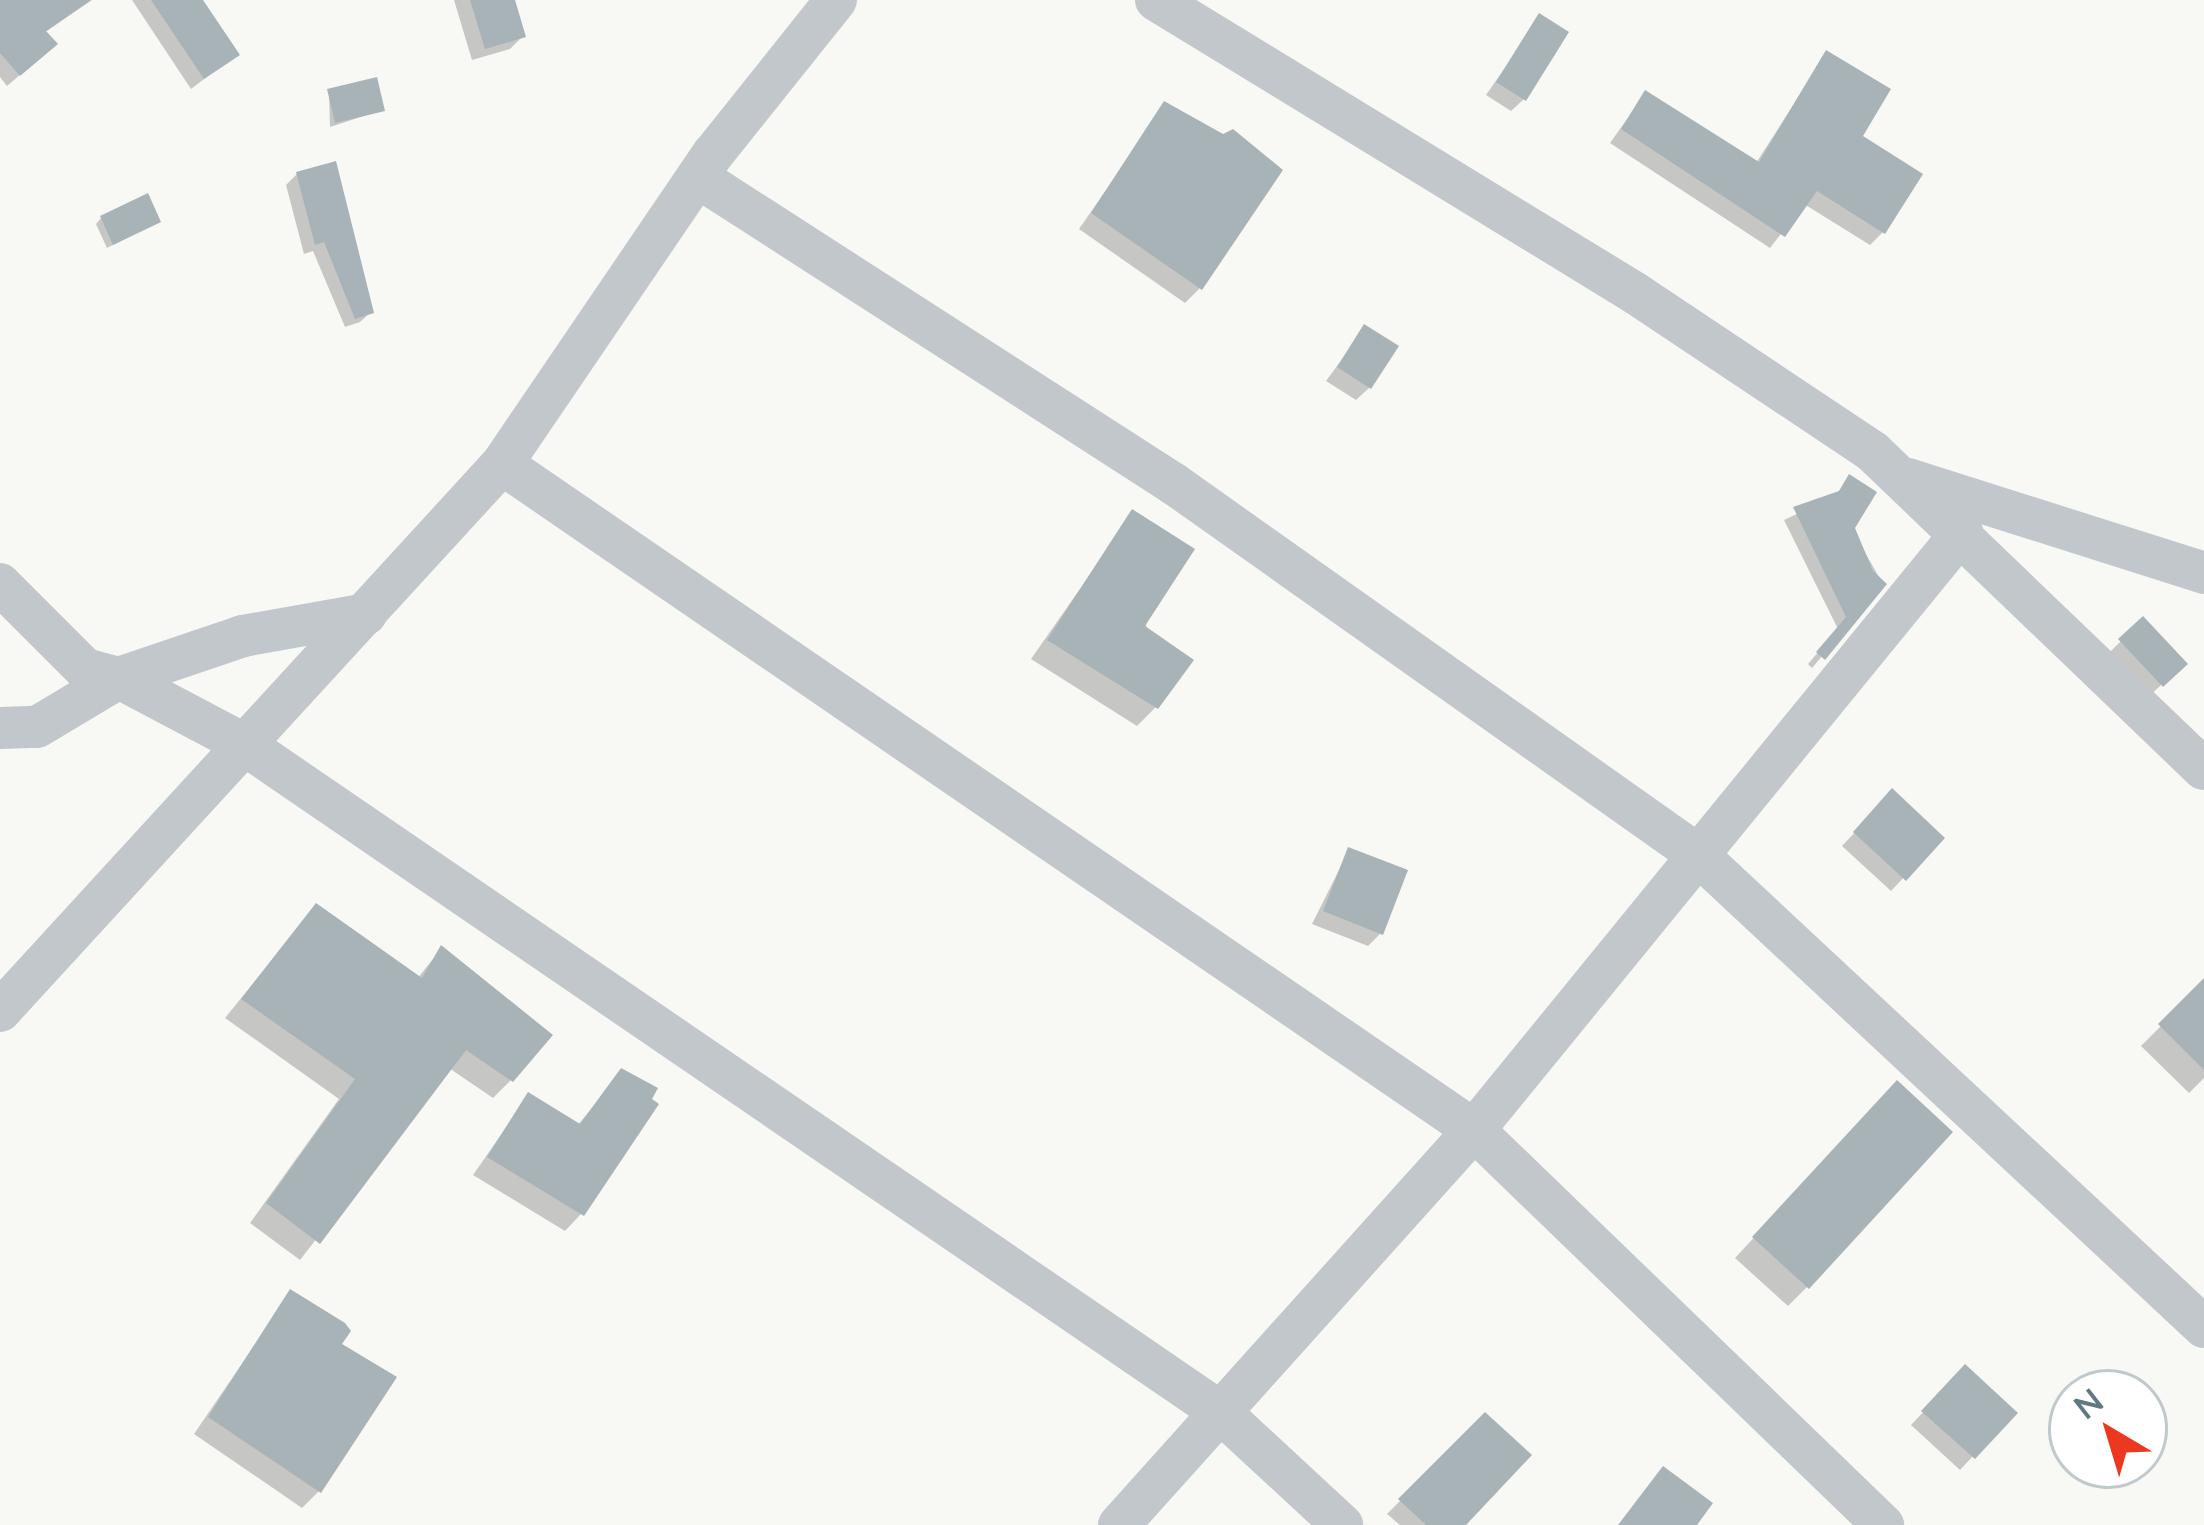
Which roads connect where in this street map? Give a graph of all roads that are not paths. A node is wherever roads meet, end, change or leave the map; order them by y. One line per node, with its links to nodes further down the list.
1 (836, 0): 3 (street)
2 (1156, 0): 5 (street)
3 (699, 178): 4 (street); 14 (street)
4 (502, 464): 9 (street); 16 (street)
5 (1907, 478): 6 (street); 7 (street)
6 (1962, 532): 13 (street); 14 (street)
7 (2204, 573)
8 (0, 584): 10 (street)
9 (366, 614): 10 (street); 12 (street)
10 (119, 678): 11 (street); 12 (street)
11 (0, 728)
12 (242, 743): 15 (street); 18 (street)
13 (2204, 769)
14 (1698, 855): 16 (street); 17 (street)
15 (0, 1011)
16 (1474, 1130): 18 (street); 21 (street)
17 (2204, 1327)
18 (1219, 1411): 19 (street); 20 (street)
19 (1119, 1525)
20 (1342, 1525)
21 (1883, 1525)

